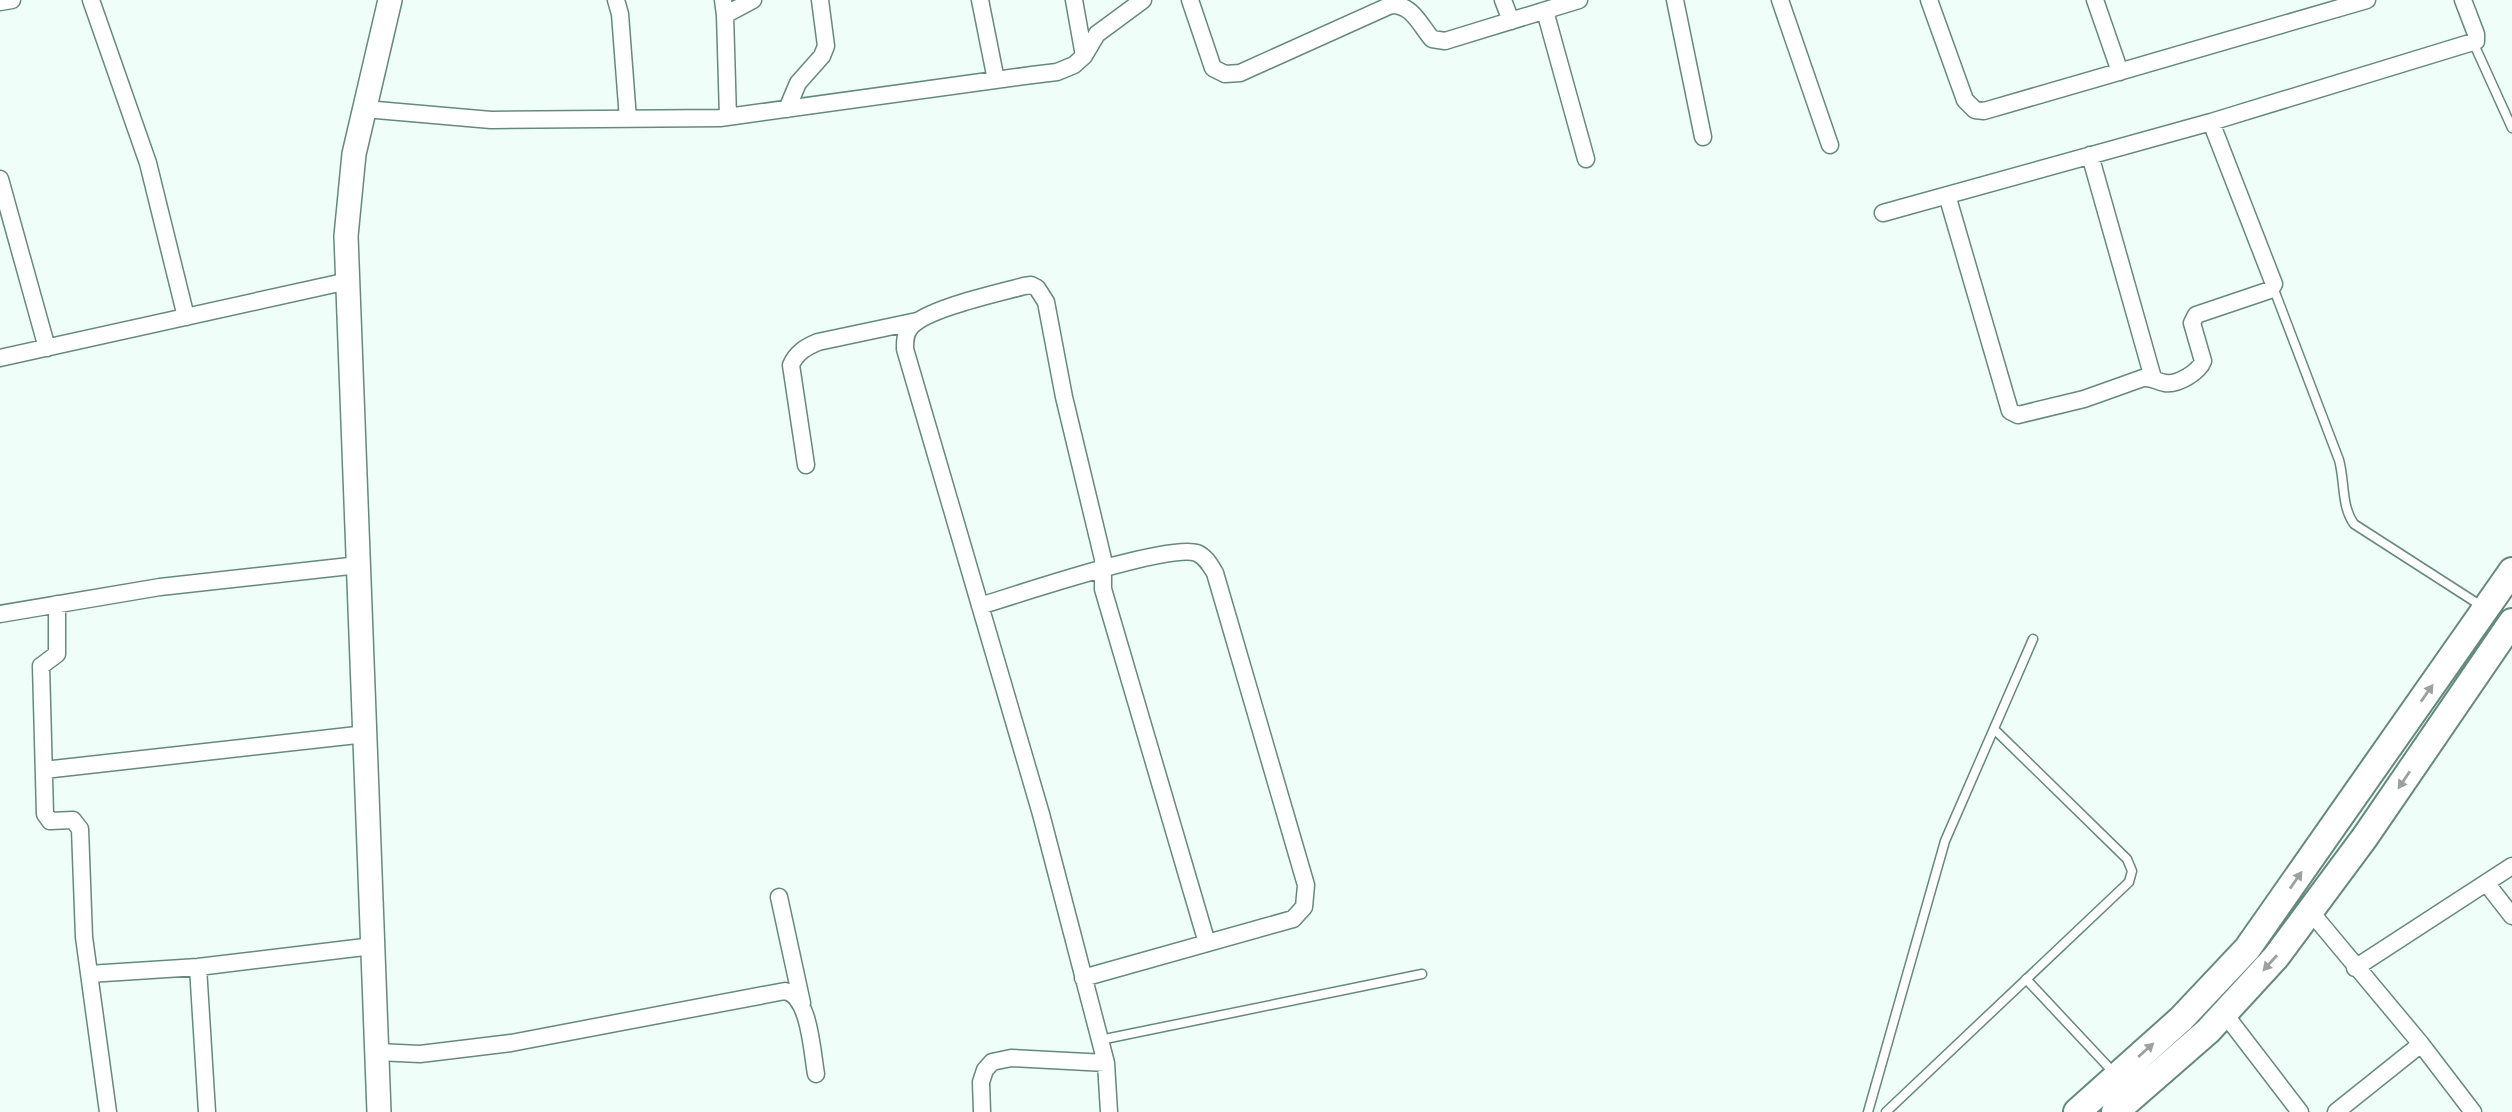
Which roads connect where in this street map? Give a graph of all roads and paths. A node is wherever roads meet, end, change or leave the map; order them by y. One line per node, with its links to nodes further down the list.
1 (12, 0): 19 (street)
2 (91, 0): 42 (street)
3 (390, 0): 27 (street)
4 (616, 0): 30 (street)
5 (753, 0): 20 (street)
6 (820, 0): 28 (street)
7 (979, 0): 26 (street)
8 (1074, 0): 24 (street)
9 (1143, 0): 24 (street)
10 (1190, 0): 22 (street)
11 (1503, 0): 22 (street)
12 (1579, 0): 21 (street)
13 (1675, 0): 33 (street)
14 (1780, 0): 34 (street)
15 (1929, 0): 25 (street)
16 (2095, 0): 25 (street)
17 (2367, 0): 25 (street)
18 (2463, 0): 23 (street)
19 (0, 2)
20 (724, 8): 29 (street)
21 (1545, 10): 22 (street); 36 (street)
22 (1511, 21)
23 (2473, 42): 31 (street); 32 (lane)
24 (1084, 55): 26 (street)
25 (2120, 72)
26 (996, 80): 28 (street)
27 (365, 109): 30 (street); 40 (street)
28 (787, 109): 29 (street)
29 (728, 117): 30 (street)
30 (628, 119)
31 (2211, 122): 35 (street); 41 (street)
32 (2512, 128)
33 (1703, 137)
34 (1830, 145)
35 (2090, 155): 38 (street); 46 (street)
36 (1586, 159)
37 (0, 179): 44 (street)
38 (1947, 195): 39 (street); 46 (street)
39 (1883, 213)
40 (348, 281): 42 (street); 48 (street)
41 (2273, 287): 46 (street); 53 (lane)
42 (186, 317): 44 (street)
43 (918, 321): 47 (street); 49 (street); 52 (street)
44 (47, 348): 45 (street)
45 (0, 358)
46 (2153, 378)
47 (806, 465)
48 (359, 565): 51 (street); 58 (street)
49 (1102, 569): 52 (street); 65 (street); 65 (street)
50 (2512, 571): 53 (main road)
51 (57, 604): 54 (street); 59 (street)
52 (980, 606): 71 (street)
53 (2485, 609): 80 (main road, one-way to 53)
54 (0, 614)
55 (2512, 622): 63 (main road, one-way to 63)
56 (2033, 639): 57 (lane)
57 (1994, 729): 72 (lane); 86 (lane)
58 (366, 734): 59 (street); 66 (street)
59 (44, 770): 69 (street)
60 (2512, 866): 61 (street)
61 (2487, 884): 64 (street); 68 (street)
62 (779, 897): 73 (street)
63 (2310, 911): 68 (street); 74 (main road, one-way to 74)
64 (2512, 916)
65 (1207, 943): 71 (street)
66 (373, 946): 67 (street); 77 (street)
67 (198, 967): 69 (street); 82 (street)
68 (2355, 968): 76 (street)
69 (89, 974): 81 (street)
70 (1422, 974): 75 (lane)
71 (1083, 978): 75 (street)
72 (2026, 979): 80 (lane); 87 (lane)
73 (802, 1003): 77 (street); 79 (street)
74 (2224, 1013): 89 (main road); 90 (street)
75 (1100, 1040): 78 (street)
76 (2421, 1044): 91 (street); 92 (street)
77 (377, 1052): 83 (street)
78 (1106, 1063): 84 (street); 85 (street)
79 (816, 1074)
80 (2117, 1076): 88 (main road)
81 (108, 1112)
82 (208, 1112)
83 (379, 1112)
84 (982, 1112)
85 (1109, 1112)
86 (1868, 1112)
87 (1886, 1112)
88 (2077, 1112)
89 (2115, 1112)
90 (2300, 1112)
91 (2336, 1112)
92 (2473, 1112)

